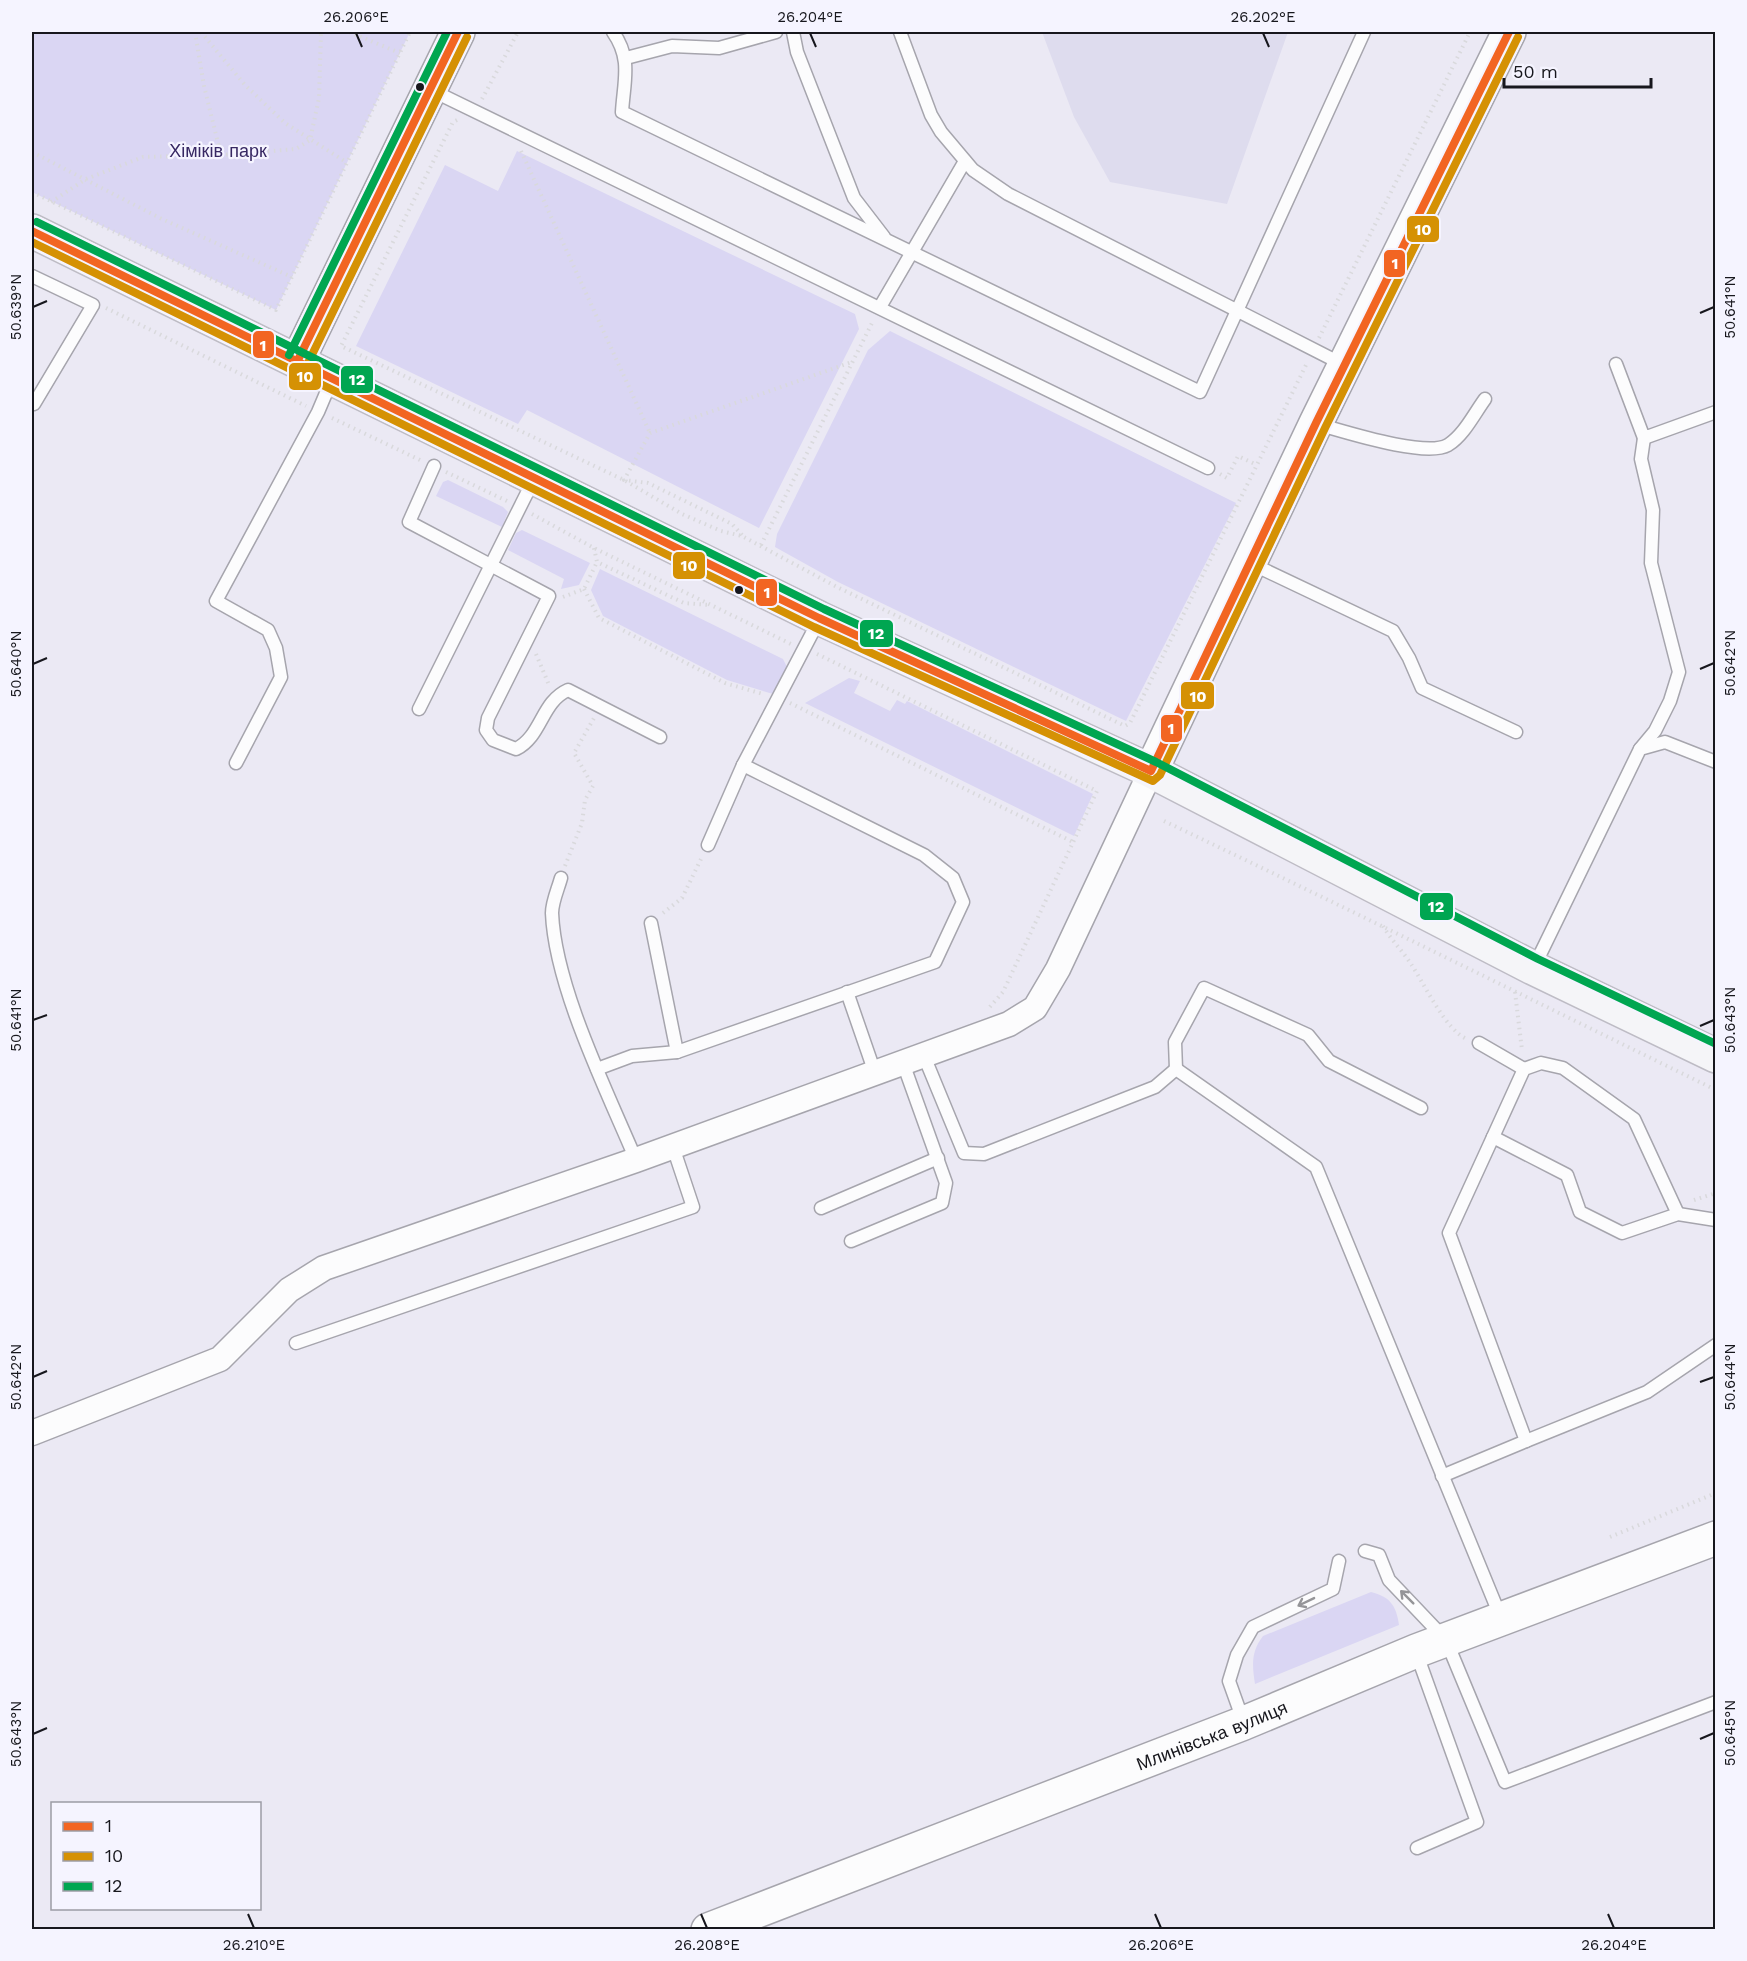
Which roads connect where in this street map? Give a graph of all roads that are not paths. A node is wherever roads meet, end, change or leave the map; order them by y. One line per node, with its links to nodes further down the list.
1 (458, 32): 9 (street)
2 (613, 32): 8 (lane)
3 (776, 32): 8 (lane)
4 (793, 32): 12 (lane)
5 (900, 32): 10 (lane)
6 (1364, 32): 16 (lane)
7 (1509, 32): 19 (street)
8 (626, 57): 12 (lane)
9 (430, 90): 15 (lane); 17 (street)
10 (965, 161): 13 (lane); 16 (lane)
11 (32, 231): 17 (main road)
12 (885, 239): 13 (lane)
13 (913, 252): 15 (lane); 16 (lane)
14 (32, 276): 22 (lane)
15 (880, 307): 27 (lane)
16 (1238, 312): 19 (lane)
17 (298, 360): 20 (main road)
18 (1616, 364): 25 (lane)
19 (1346, 366): 24 (street)
20 (333, 378): 28 (main road); 37 (lane)
21 (1485, 399): 24 (lane)
22 (34, 404)
23 (1716, 412): 25 (lane)
24 (1316, 423): 29 (street)
25 (1644, 438): 35 (lane)
26 (435, 466): 30 (lane)
27 (1208, 468)
28 (535, 478): 30 (lane); 31 (main road)
29 (1251, 563): 33 (lane); 39 (street)
30 (491, 567): 32 (lane); 34 (lane)
31 (819, 618): 38 (lane); 39 (main road)
32 (418, 709)
33 (1516, 732)
34 (660, 737)
35 (1640, 749): 36 (lane); 43 (lane)
36 (1716, 762)
37 (236, 763)
38 (743, 765): 40 (lane); 44 (lane)
39 (1151, 771): 43 (main road); 48 (street)
40 (708, 846)
41 (561, 878): 49 (lane)
42 (651, 923): 46 (lane)
43 (1524, 980): 47 (main road)
44 (847, 992): 46 (lane); 52 (lane)
45 (1479, 1043): 51 (lane)
46 (677, 1052): 49 (lane)
47 (1716, 1056)
48 (913, 1059): 50 (lane); 52 (street); 56 (lane)
49 (597, 1069): 57 (lane)
50 (1176, 1069): 53 (lane); 66 (lane)
51 (1524, 1069): 54 (lane); 59 (lane)
52 (875, 1073): 55 (street)
53 (1420, 1108)
54 (1493, 1137): 59 (lane); 65 (lane)
55 (673, 1147): 57 (street); 62 (lane)
56 (938, 1158): 58 (lane); 61 (lane)
57 (636, 1160): 64 (street)
58 (821, 1208)
59 (1678, 1214): 60 (lane)
60 (1716, 1220)
61 (851, 1241)
62 (296, 1343)
63 (1716, 1345): 65 (lane)
64 (32, 1433)
65 (1526, 1441): 66 (lane)
66 (1442, 1476): 70 (lane)
67 (1716, 1538): 70 (street, Млинівська вулиця)
68 (1365, 1551): 71 (lane, one-way to 68)
69 (1339, 1561): 74 (lane, one-way to 74)
70 (1501, 1619): 71 (street, Млинівська вулиця)
71 (1446, 1640): 72 (street, Млинівська вулиця); 73 (lane)
72 (1416, 1651): 74 (street, Млинівська вулиця); 75 (lane)
73 (1716, 1702)
74 (1244, 1723): 76 (street, Млинівська вулиця)
75 (1417, 1848)
76 (708, 1929)

